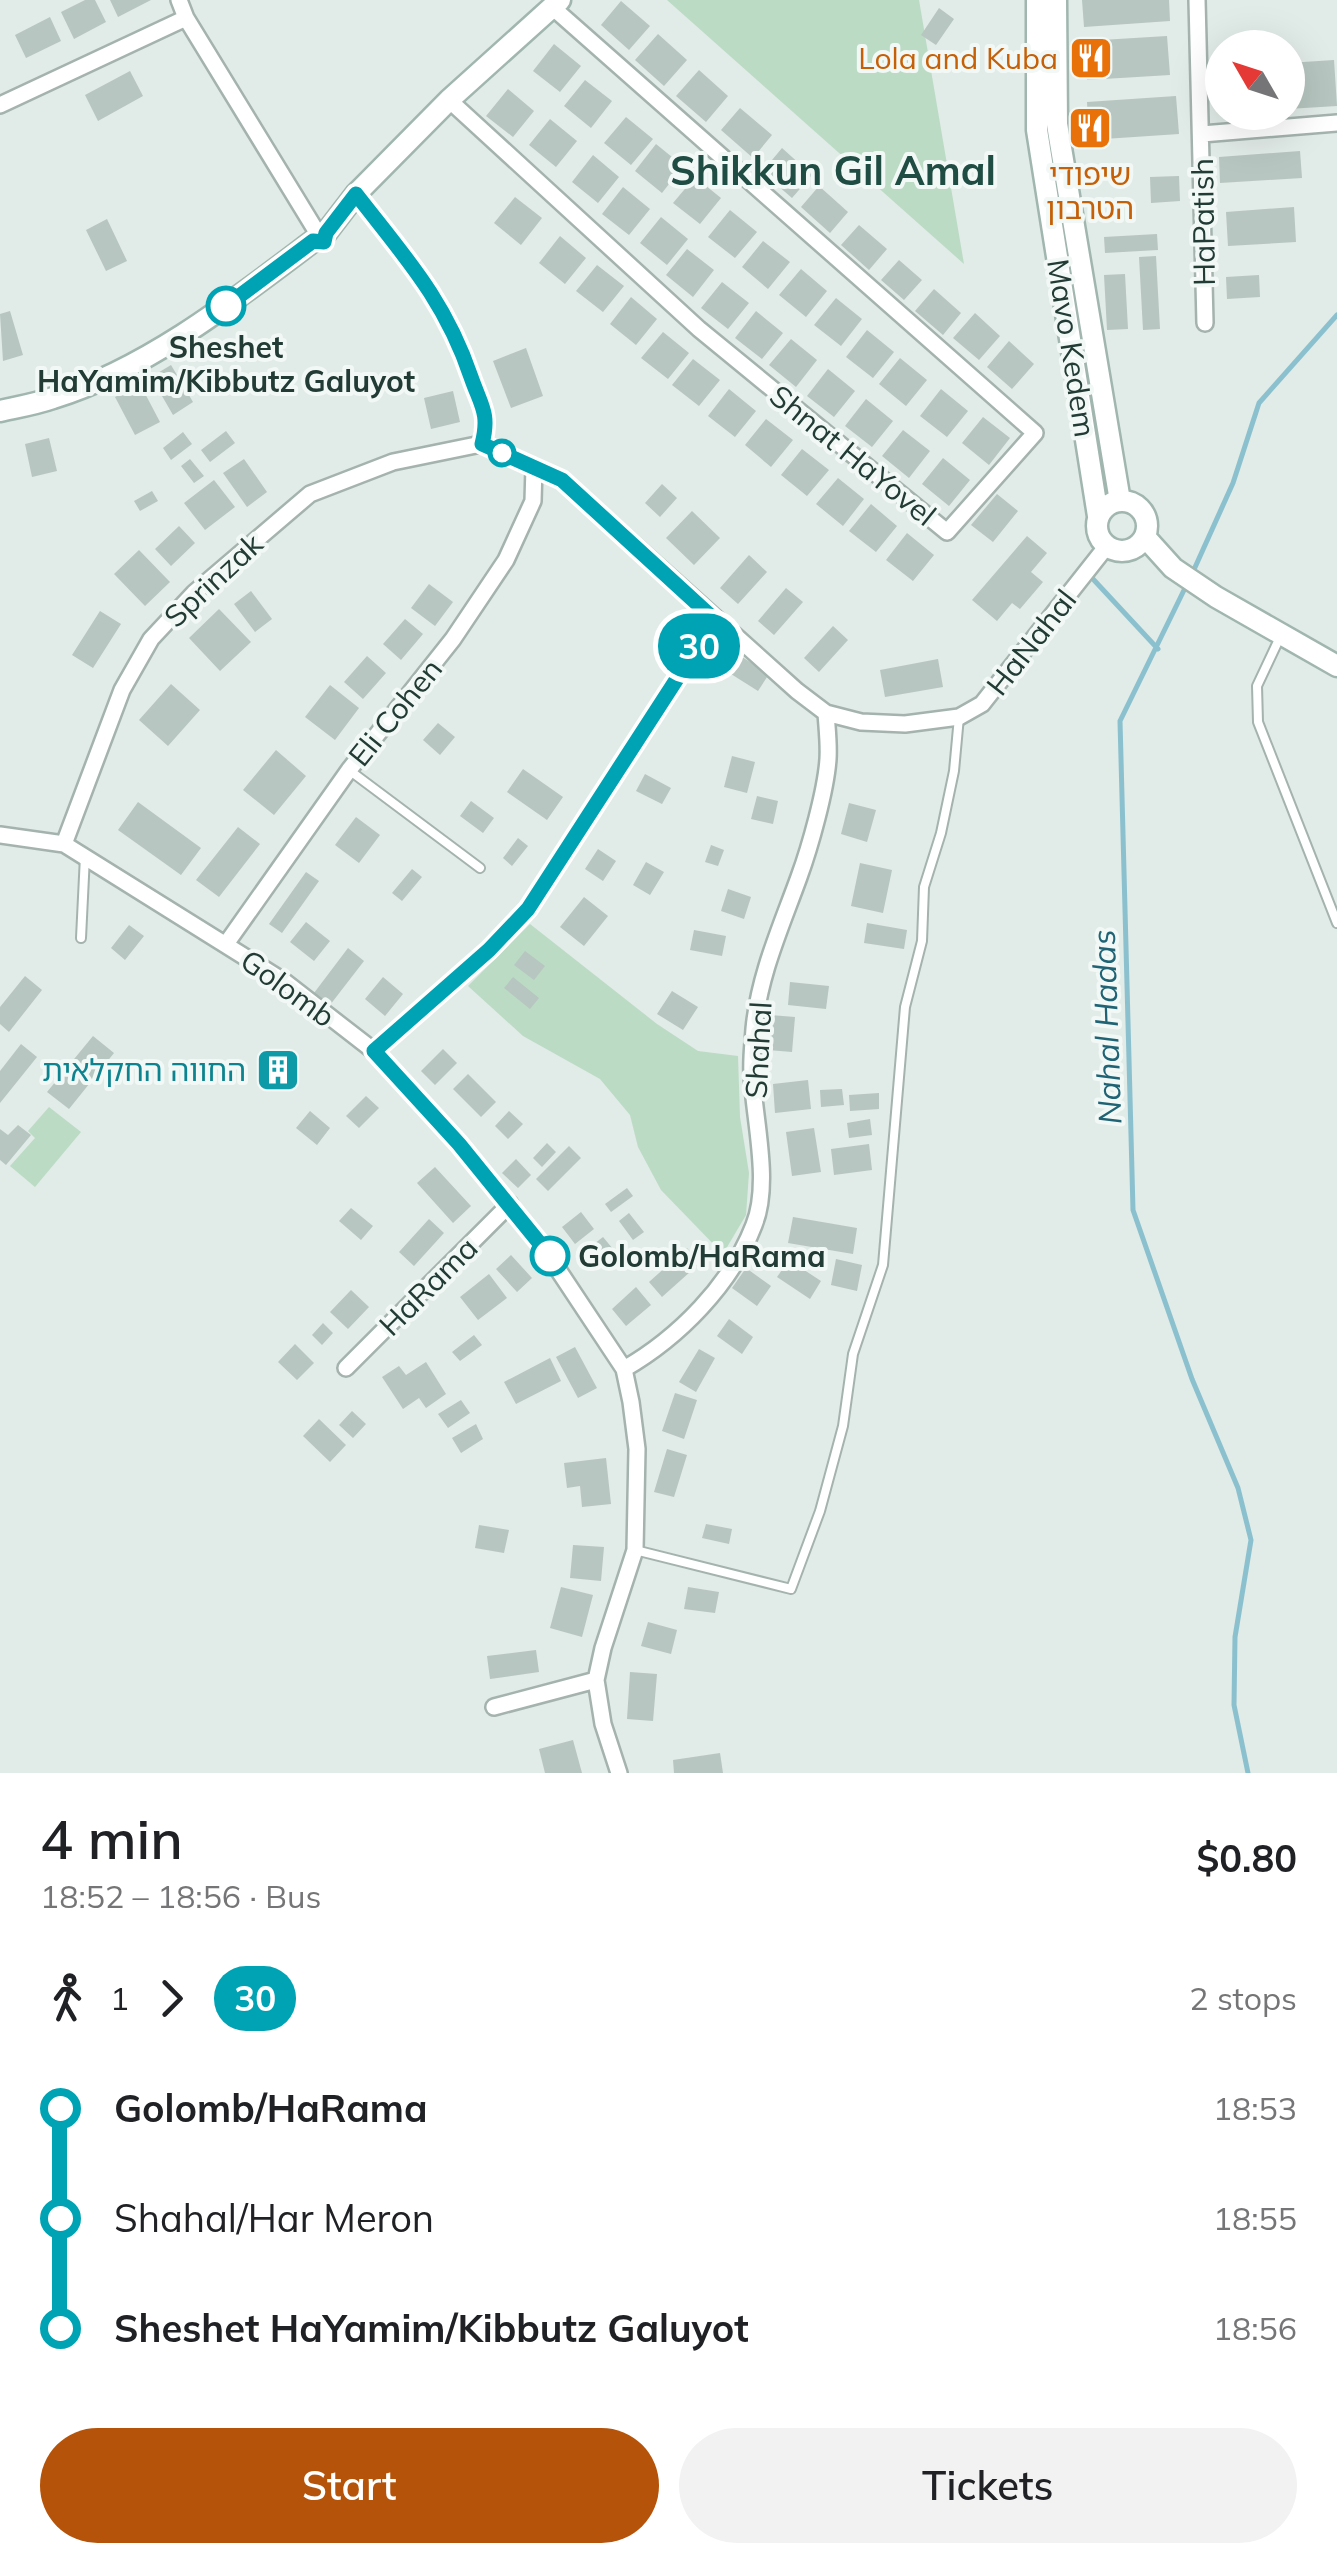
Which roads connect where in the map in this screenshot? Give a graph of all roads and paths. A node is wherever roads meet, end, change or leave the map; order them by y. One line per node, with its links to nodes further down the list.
1 (179, 0): 6 (street)
2 (1037, 0): 18 (street, Mavo Kedem)
3 (1056, 0): 17 (street, Mavo Kedem)
4 (1196, 0): 10 (street, HaPatish)
5 (555, 3): 7 (street); 7 (street, Shnat HaYovel)
6 (186, 18): 8 (street); 12 (street)
7 (449, 100): 11 (street)
8 (0, 106)
9 (1337, 123): 10 (street)
10 (1202, 134): 13 (street, HaPatish)
11 (356, 194): 12 (street); 15 (street)
12 (318, 234): 14 (street)
13 (1205, 323)
14 (0, 411)
15 (482, 444): 16 (street); 28 (street, Sprinzak)
16 (534, 467): 21 (street); 26 (street, Eli Cohen)
17 (1120, 500): 18 (street); 19 (street)
18 (1098, 516): 20 (street)
19 (1145, 537): 20 (street); 22 (street)
20 (1106, 547): 25 (street, HaNahal)
21 (715, 620): 24 (street); 34 (street)
22 (1281, 635): 23 (street); 31 (lane)
23 (1337, 669)
24 (826, 714): 25 (street, HaNahal); 37 (street, Shahal)
25 (959, 717): 38 (lane)
26 (348, 770): 30 (lane); 33 (street, Eli Cohen)
27 (0, 835): 28 (street, Golomb)
28 (64, 844): 29 (street, Golomb)
29 (85, 856): 32 (lane); 33 (street, Golomb)
30 (480, 868)
31 (1337, 923)
32 (81, 938)
33 (226, 944): 34 (street, Golomb)
34 (374, 1051): 35 (street, Golomb)
35 (510, 1204): 36 (street, HaRama); 37 (street, Golomb)
36 (346, 1368)
37 (624, 1369): 38 (street)
38 (634, 1550): 39 (street)
39 (596, 1680): 40 (street); 41 (street)
40 (494, 1707)
41 (618, 1773)

